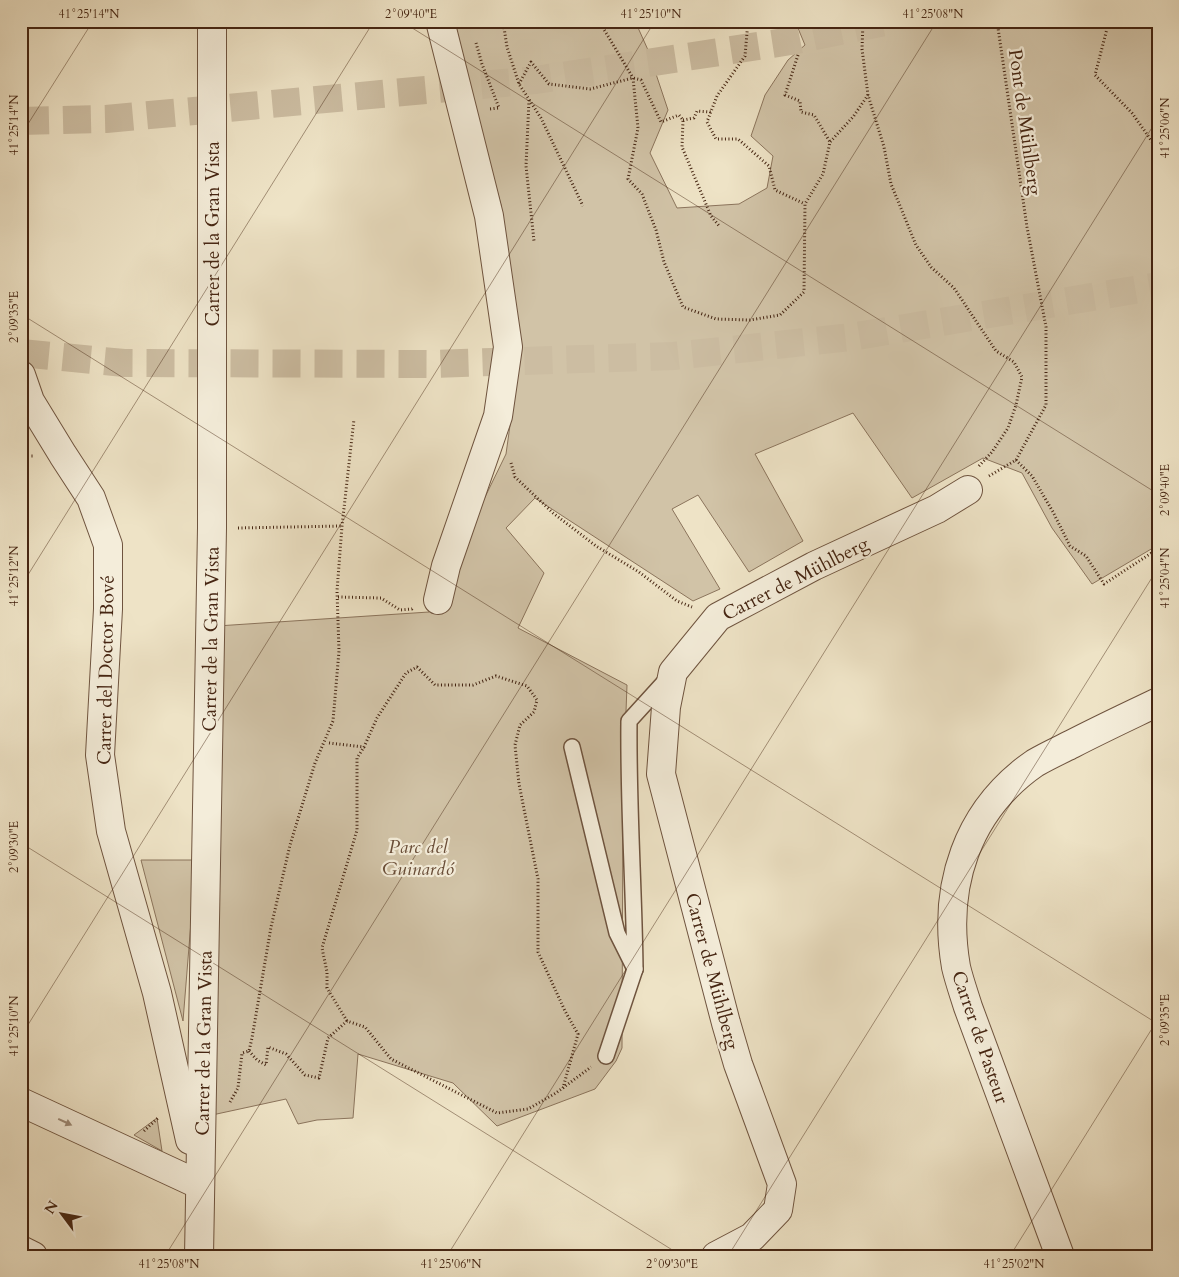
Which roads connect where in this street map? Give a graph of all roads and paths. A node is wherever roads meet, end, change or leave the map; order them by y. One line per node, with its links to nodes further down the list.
1 (212, 21): 49 (street, Carrer de la Gran Vista)
2 (440, 21): 33 (street)
3 (503, 21): 12 (path)
4 (599, 21): 11 (path)
5 (748, 21): 16 (path)
6 (863, 21): 13 (path)
7 (997, 21): 27 (path, Pont de Mühlberg)
8 (1109, 21): 19 (path)
9 (474, 38): 15 (path)
10 (798, 55): 18 (path)
11 (633, 78): 12 (path); 17 (path); 20 (path)
12 (519, 84): 14 (path)
13 (868, 95): 18 (path); 28 (path)
14 (529, 100): 21 (path); 23 (path)
15 (499, 108)
16 (711, 112): 17 (path); 20 (path)
17 (683, 120): 22 (path)
18 (830, 142): 20 (path)
19 (1158, 150)
20 (805, 204)
21 (583, 206)
22 (720, 227)
23 (534, 241)
24 (21, 375): 49 (street, Carrer del Doctor Bové)
25 (354, 419): 29 (path)
26 (510, 460): 34 (path)
27 (1016, 460): 28 (path); 31 (path)
28 (968, 490): 34 (street, Carrer de Mühlberg)
29 (342, 526): 30 (path); 32 (path)
30 (241, 528)
31 (1158, 554)
32 (338, 598): 33 (path); 42 (path)
33 (427, 602)
34 (718, 616): 35 (street, Carrer de Mühlberg)
35 (673, 672): 40 (lane); 53 (street, Carrer de Mühlberg)
36 (1158, 702): 54 (street, Carrer de Pasteur)
37 (330, 743): 38 (path)
38 (364, 746): 41 (path); 44 (path)
39 (572, 747): 40 (lane)
40 (635, 969): 43 (lane)
41 (347, 1021): 42 (path); 44 (path)
42 (248, 1051): 45 (path)
43 (606, 1056): 44 (path)
44 (563, 1088)
45 (231, 1098)
46 (21, 1102): 49 (street, one-way to 49)
47 (160, 1116): 48 (path)
48 (141, 1134)
49 (200, 1185): 52 (street, Carrer de la Gran Vista)
50 (21, 1250): 51 (street)
51 (33, 1256)
52 (199, 1256)
53 (716, 1256)
54 (1060, 1256)

